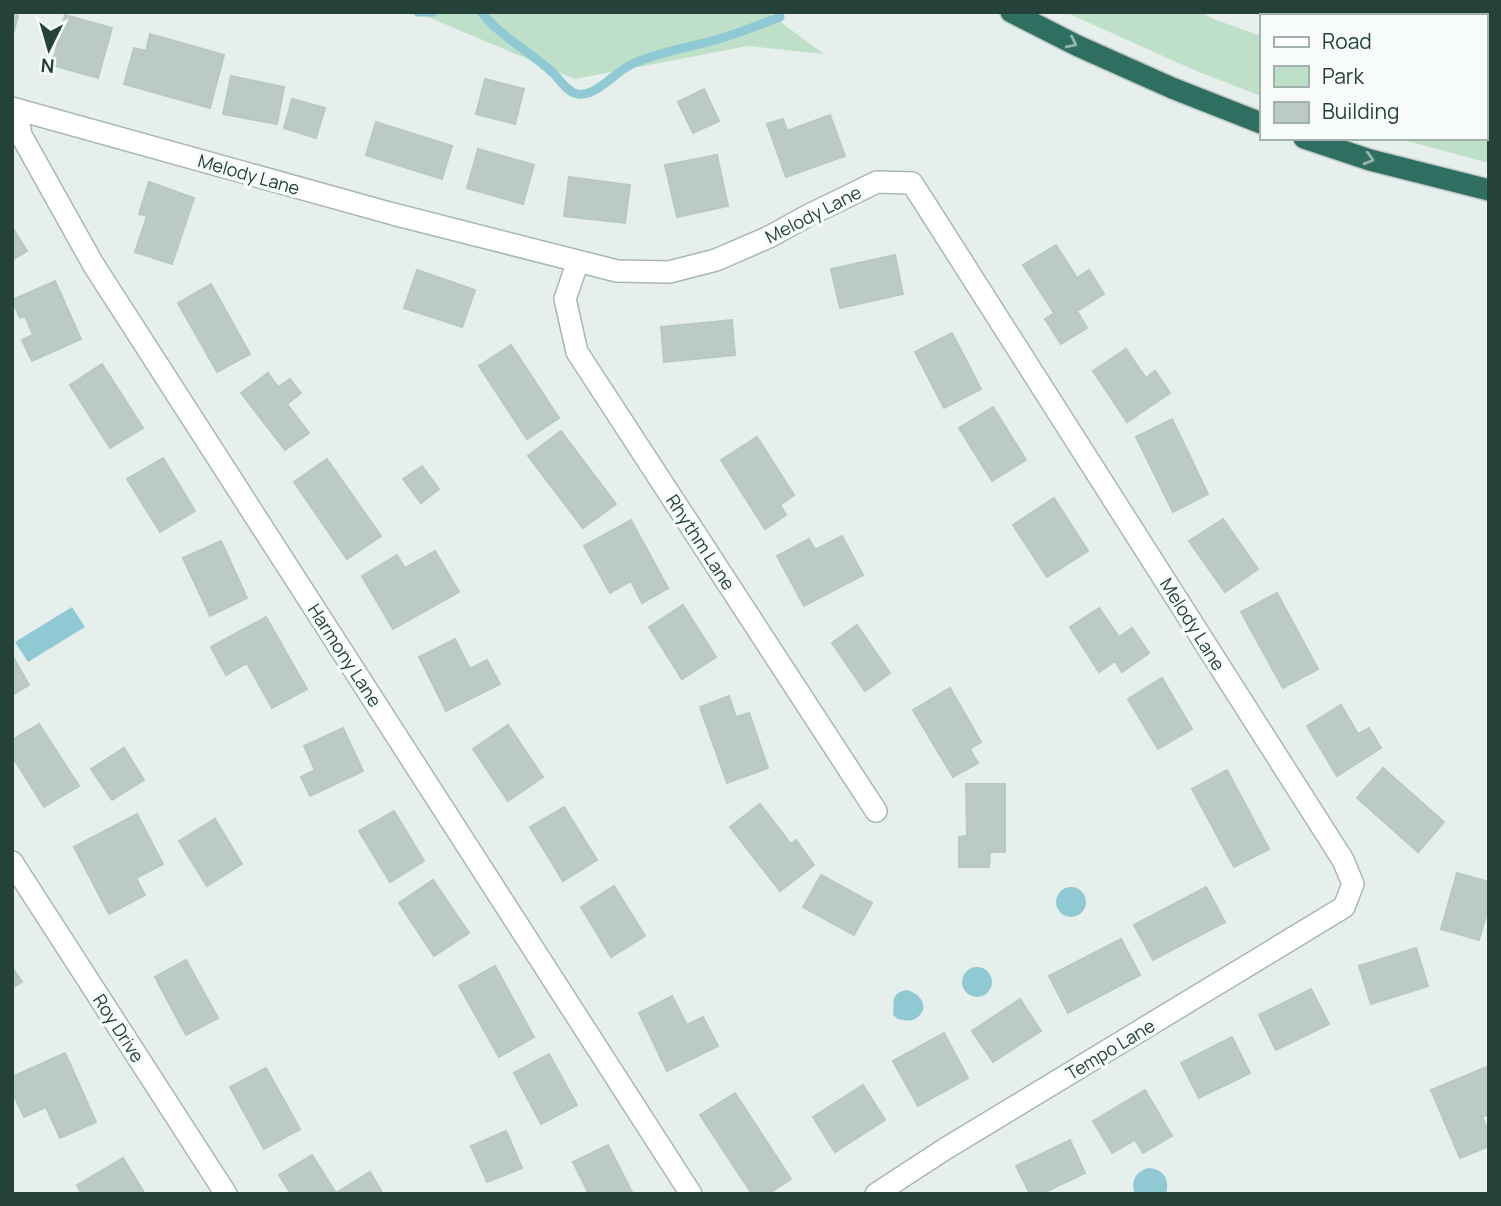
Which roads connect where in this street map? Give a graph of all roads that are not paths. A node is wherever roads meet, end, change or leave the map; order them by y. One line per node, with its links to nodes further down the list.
1 (1011, 12): 3 (highway, one-way to 3)
2 (14, 108): 6 (street, Melody Lane); 11 (street, Harmony Lane)
3 (1260, 123)
4 (1310, 140): 5 (highway, one-way to 5)
5 (1489, 190)
6 (578, 261): 7 (street, Rhythm Lane); 9 (street, Melody Lane)
7 (876, 811)
8 (12, 862): 10 (street, Roy Drive)
9 (1344, 907): 12 (street, Tempo Lane)
10 (226, 1194)
11 (691, 1194)
12 (876, 1194)

